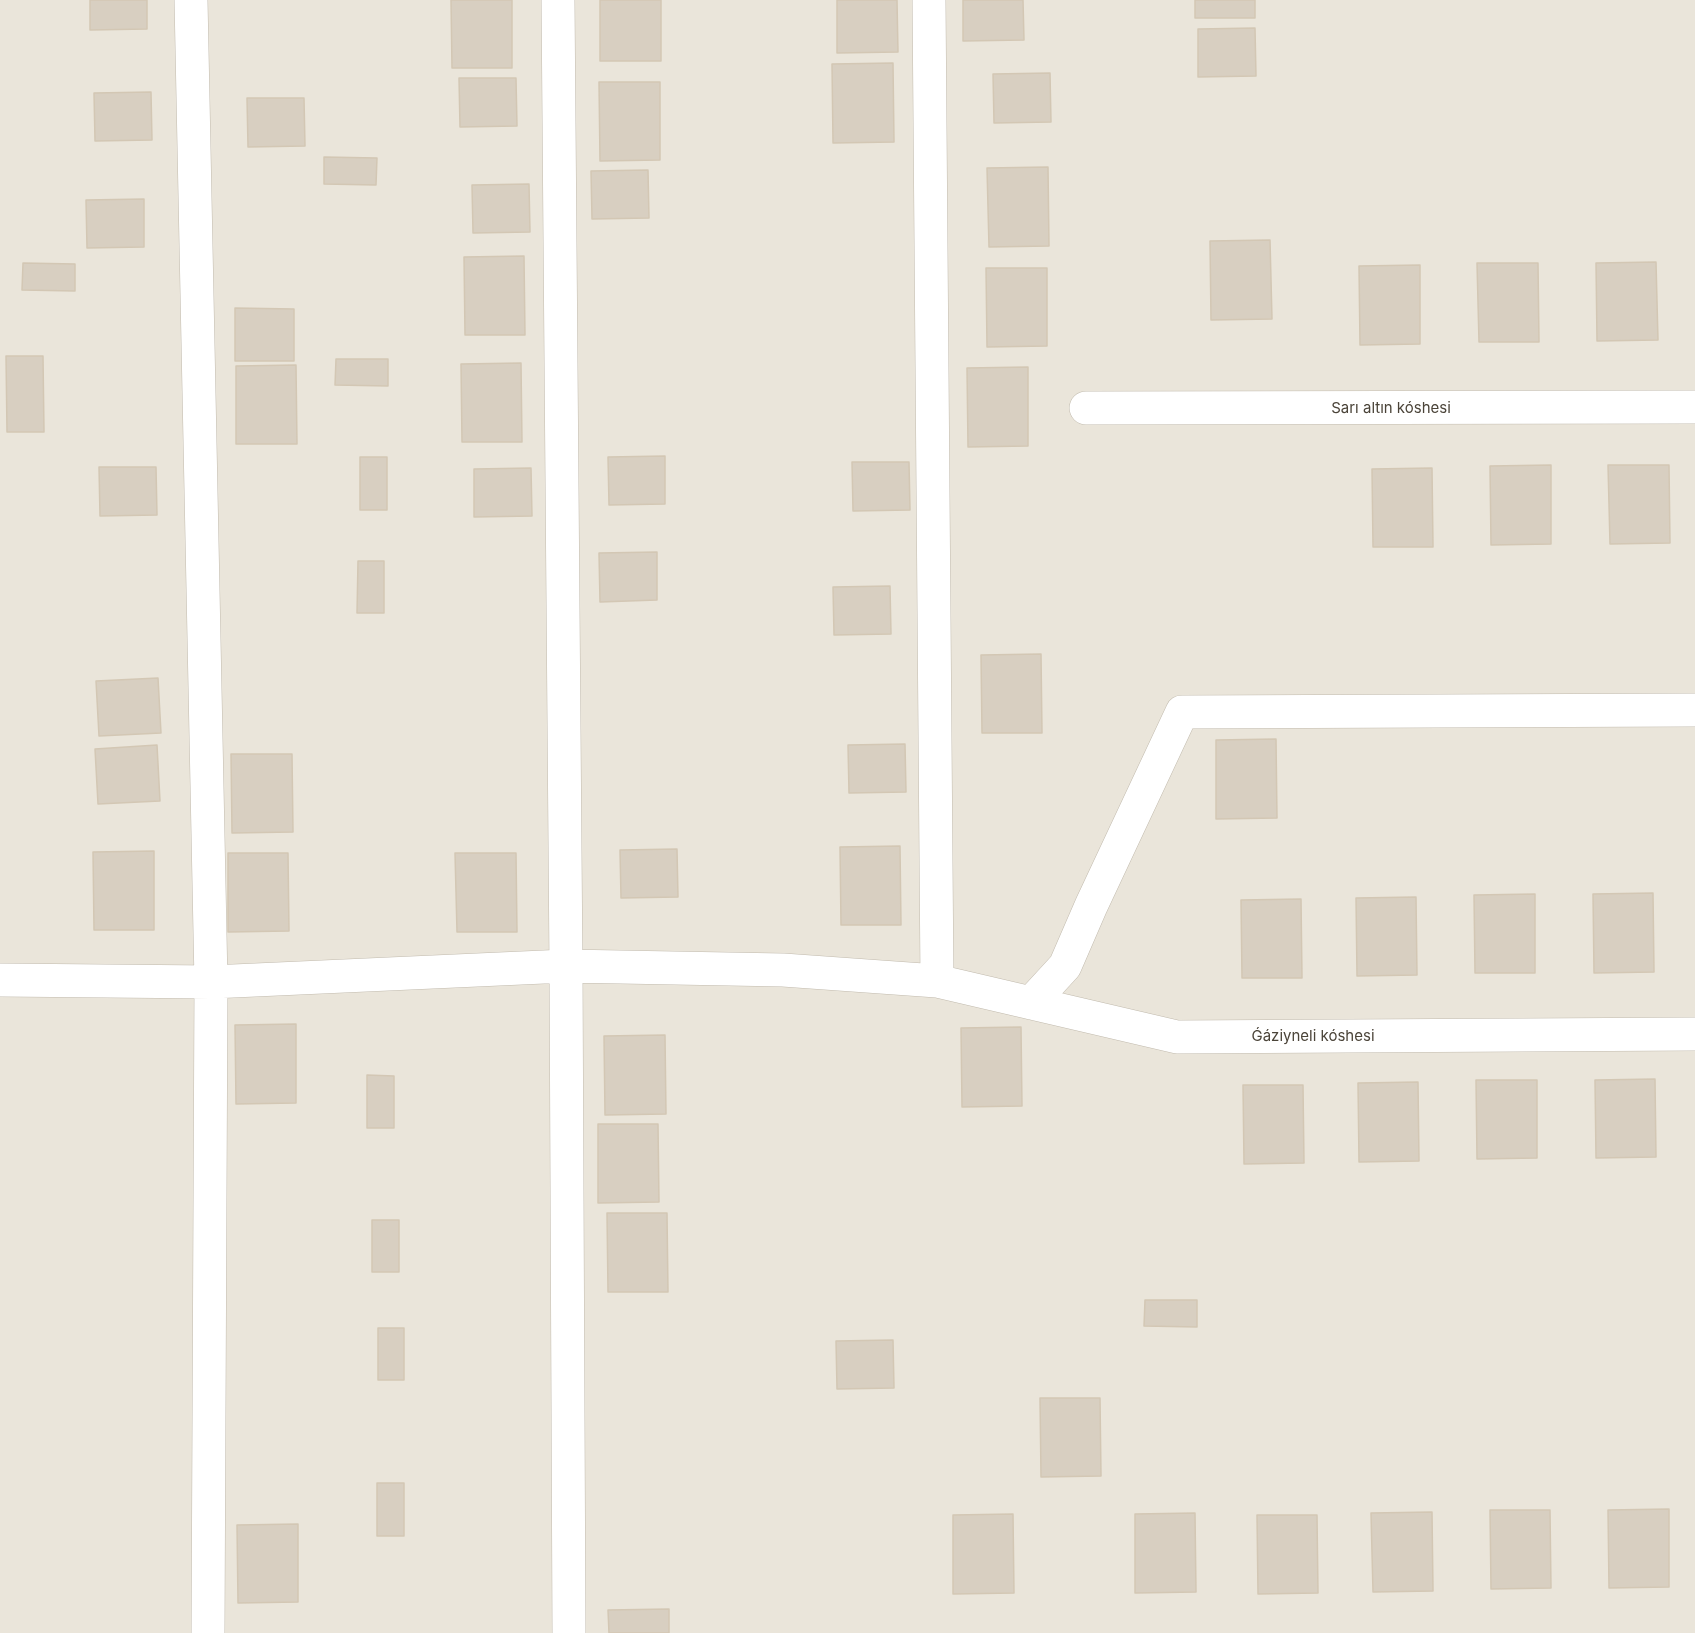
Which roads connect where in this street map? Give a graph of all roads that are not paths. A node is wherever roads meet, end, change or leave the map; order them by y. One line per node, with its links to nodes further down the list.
1 (191, 0): 10 (street)
2 (558, 0): 7 (street)
3 (928, 0): 9 (street)
4 (1695, 407): 5 (street, Sarı altın kóshesi)
5 (1086, 408)
6 (1695, 710): 11 (street)
7 (566, 966): 9 (street, Ǵáziyneli kóshesi); 10 (street, Ǵáziyneli kóshesi); 14 (street)
8 (0, 980): 10 (street, Ǵáziyneli kóshesi)
9 (937, 981): 11 (street, Ǵáziyneli kóshesi)
10 (211, 982): 13 (street)
11 (1031, 1003): 12 (street, Ǵáziyneli kóshesi)
12 (1695, 1034)
13 (208, 1633)
14 (569, 1633)

